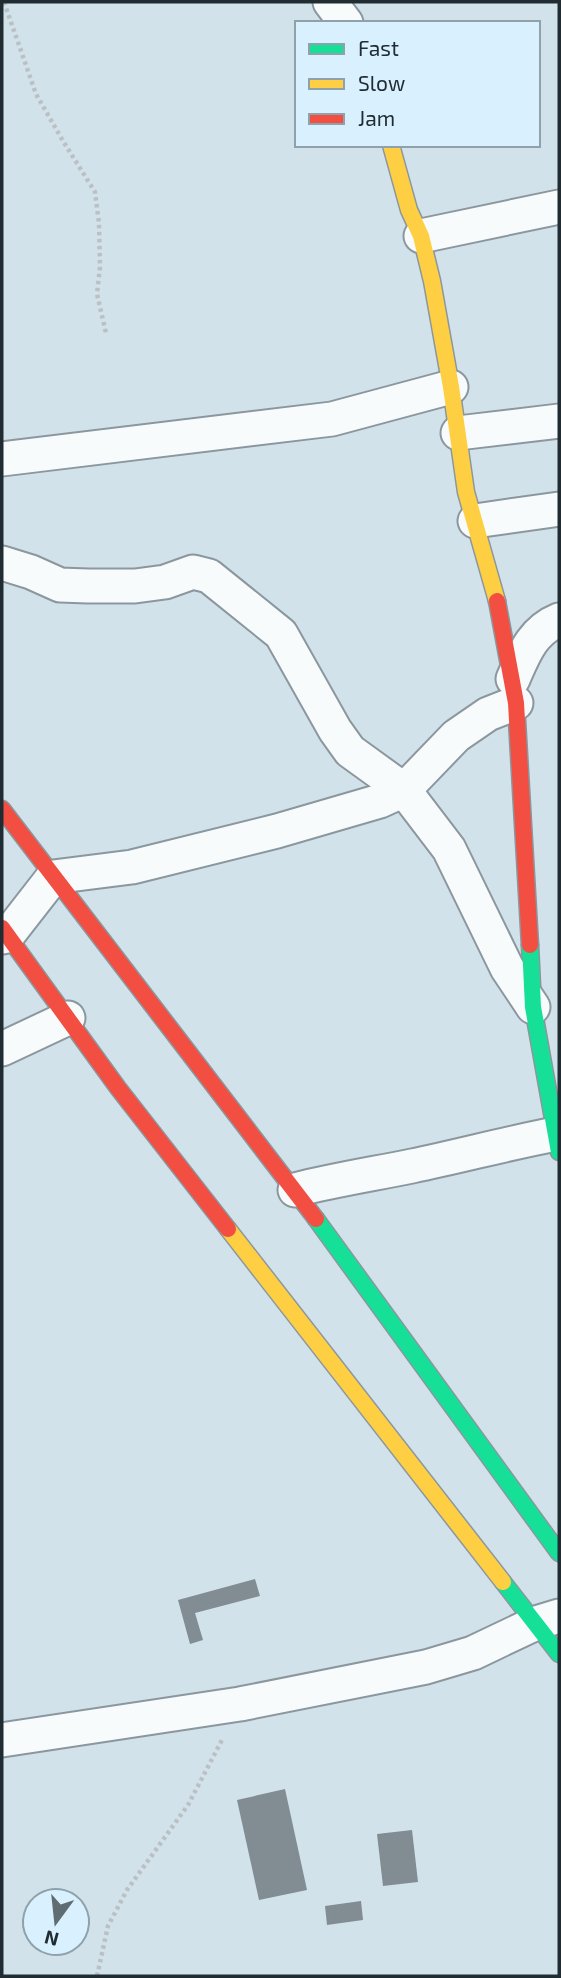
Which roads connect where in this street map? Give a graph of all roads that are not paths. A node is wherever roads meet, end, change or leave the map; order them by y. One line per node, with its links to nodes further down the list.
1 (330, 2): 2 (street)
2 (344, 21)
3 (392, 147): 5 (main road)
4 (559, 208): 5 (street)
5 (421, 236): 6 (main road)
6 (451, 387): 8 (main road); 9 (street)
7 (559, 421): 8 (street)
8 (458, 433): 11 (main road)
9 (2, 459)
10 (559, 509): 11 (street)
11 (475, 521): 14 (main road)
12 (2, 563): 15 (street)
13 (559, 620): 14 (street)
14 (515, 691): 15 (street); 19 (main road)
15 (404, 790): 17 (street); 19 (street)
16 (2, 809): 17 (main road)
17 (53, 877): 18 (street); 23 (main road)
18 (4, 934): 20 (main road)
19 (533, 1007): 22 (main road)
20 (68, 1018): 21 (street); 25 (main road)
21 (2, 1049)
22 (558, 1143): 23 (street)
23 (295, 1190): 24 (main road)
24 (559, 1553)
25 (547, 1620): 26 (main road); 27 (street)
26 (559, 1654)
27 (2, 1740)

